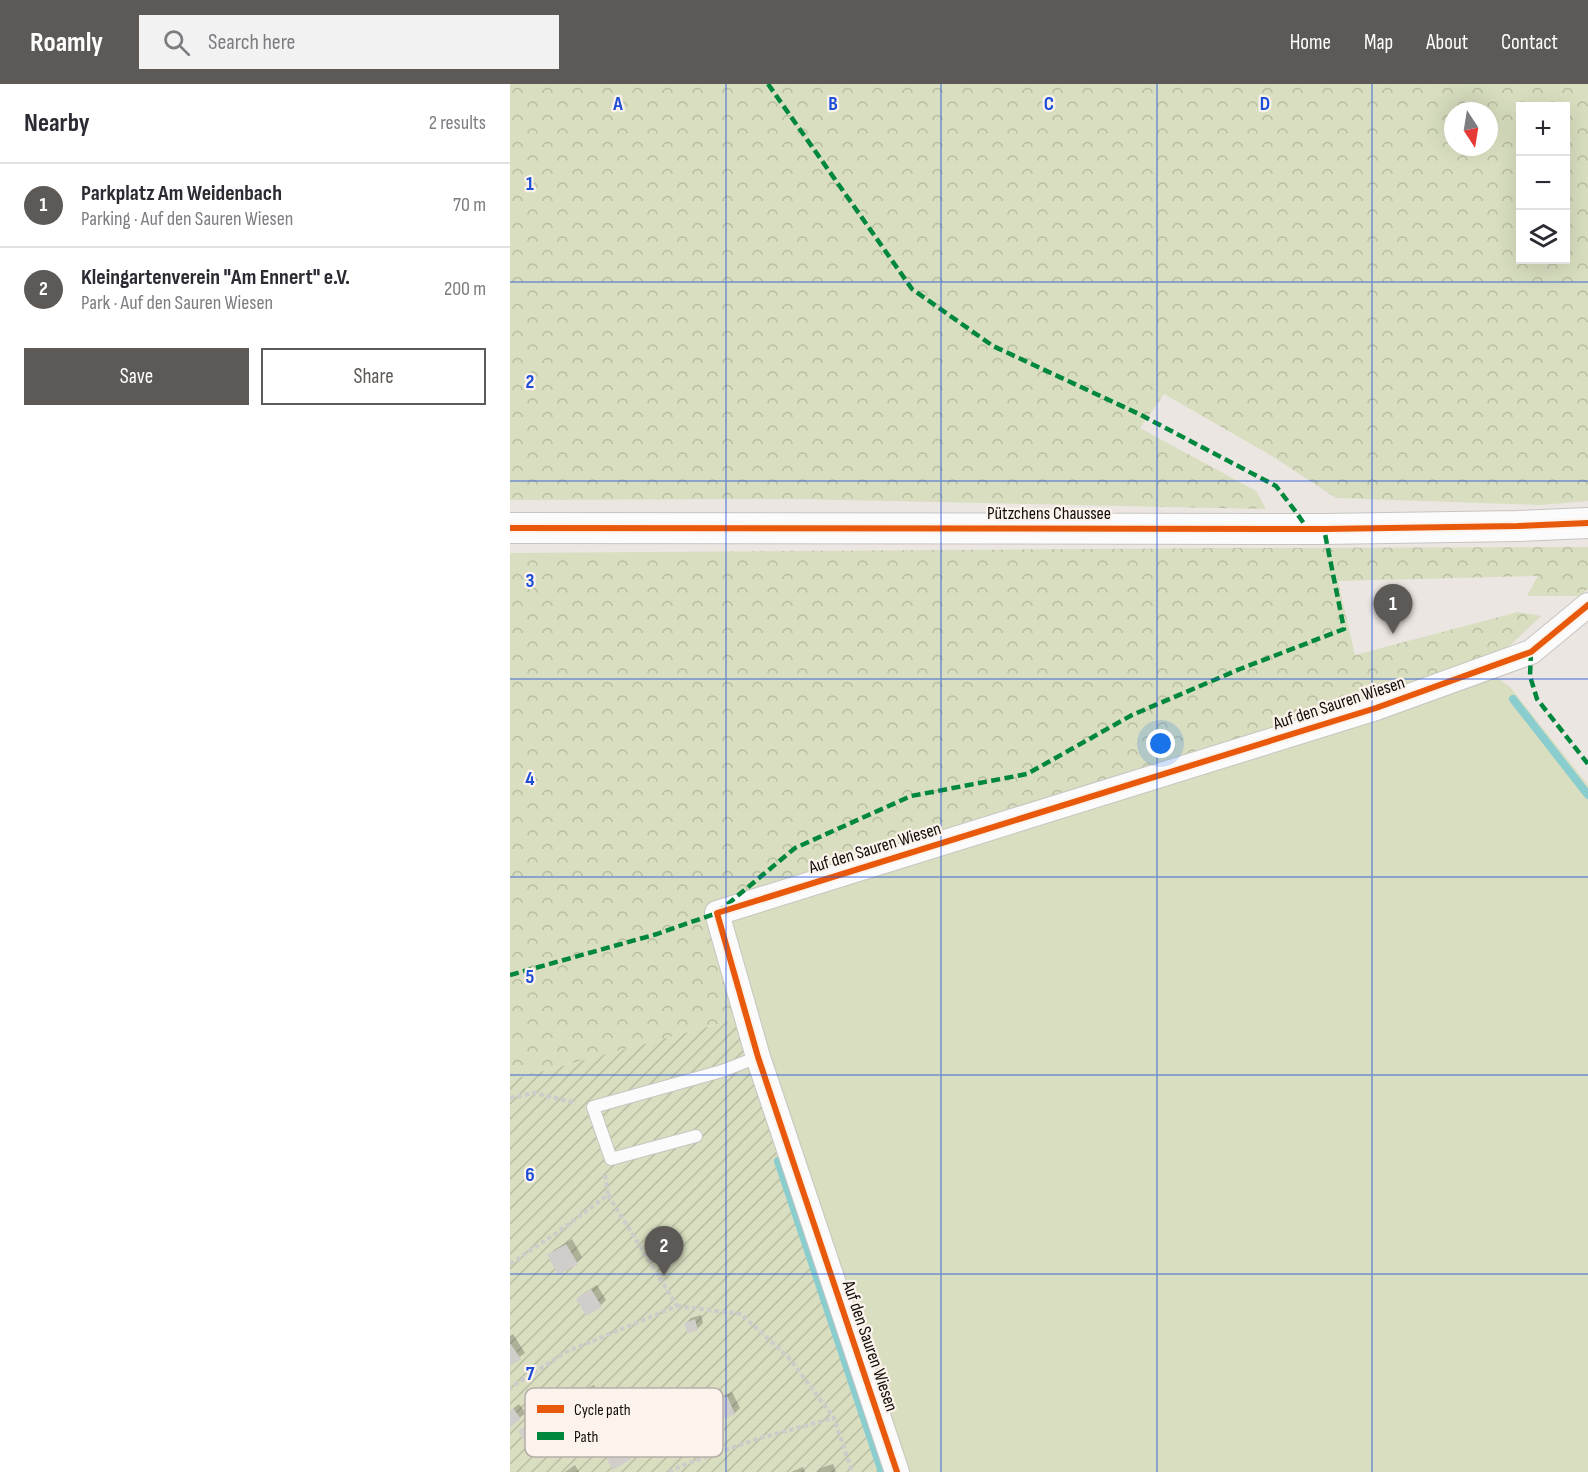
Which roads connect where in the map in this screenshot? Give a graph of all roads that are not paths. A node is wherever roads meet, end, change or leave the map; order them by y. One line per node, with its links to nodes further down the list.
1 (1588, 523): 2 (street, Pützchens Chaussee)
2 (510, 528)
3 (1588, 605): 4 (street, Auf den Sauren Wiesen)
4 (758, 1057): 5 (lane); 6 (street, Auf den Sauren Wiesen)
5 (696, 1136)
6 (897, 1472)

